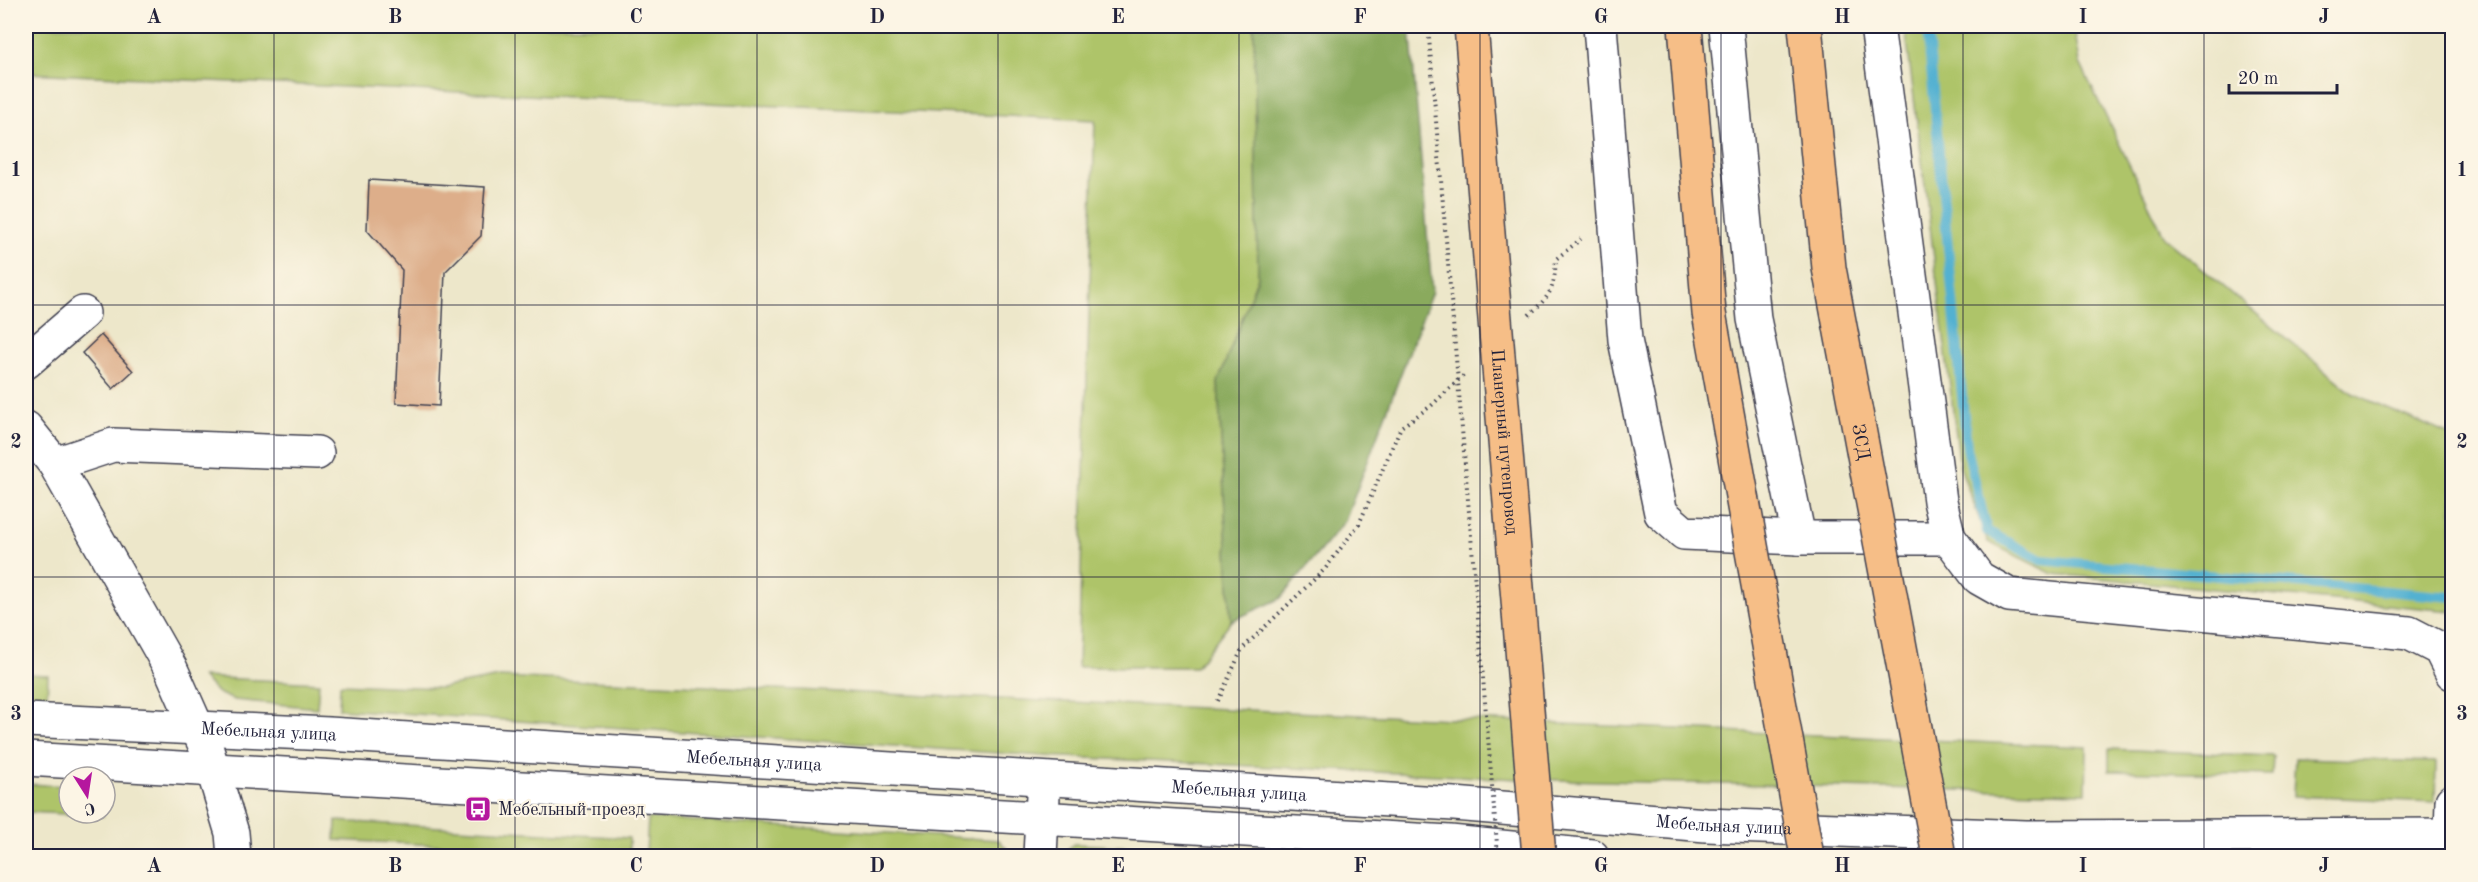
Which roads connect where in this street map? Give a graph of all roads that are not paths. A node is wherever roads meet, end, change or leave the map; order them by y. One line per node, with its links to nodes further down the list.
1 (1472, 26): 24 (main road, Планерный путепровод, bridge)
2 (1600, 26): 12 (street)
3 (1685, 26): 26 (main road, bridge)
4 (1726, 26): 12 (street)
5 (1805, 26): 27 (main road, ЗСД, bridge)
6 (1877, 26): 13 (street)
7 (83, 313): 8 (street)
8 (26, 362)
9 (26, 428): 11 (street)
10 (317, 453): 11 (street)
11 (55, 464): 16 (street)
12 (1799, 538): 13 (street)
13 (1949, 538): 14 (street)
14 (2452, 673)
15 (26, 720): 16 (street, Мебельная улица)
16 (206, 749): 17 (street, Мебельная улица); 18 (street, Мебельная улица); 20 (street, Мебельная улица); 22 (street)
17 (26, 759)
18 (1043, 779): 20 (street); 21 (street, Мебельная улица)
19 (2452, 801): 21 (street)
20 (1042, 819): 23 (street); 25 (street, Мебельная улица)
21 (2452, 835)
22 (234, 856)
23 (1040, 856)
24 (1539, 856)
25 (1592, 856)
26 (1807, 856)
27 (1939, 856)

